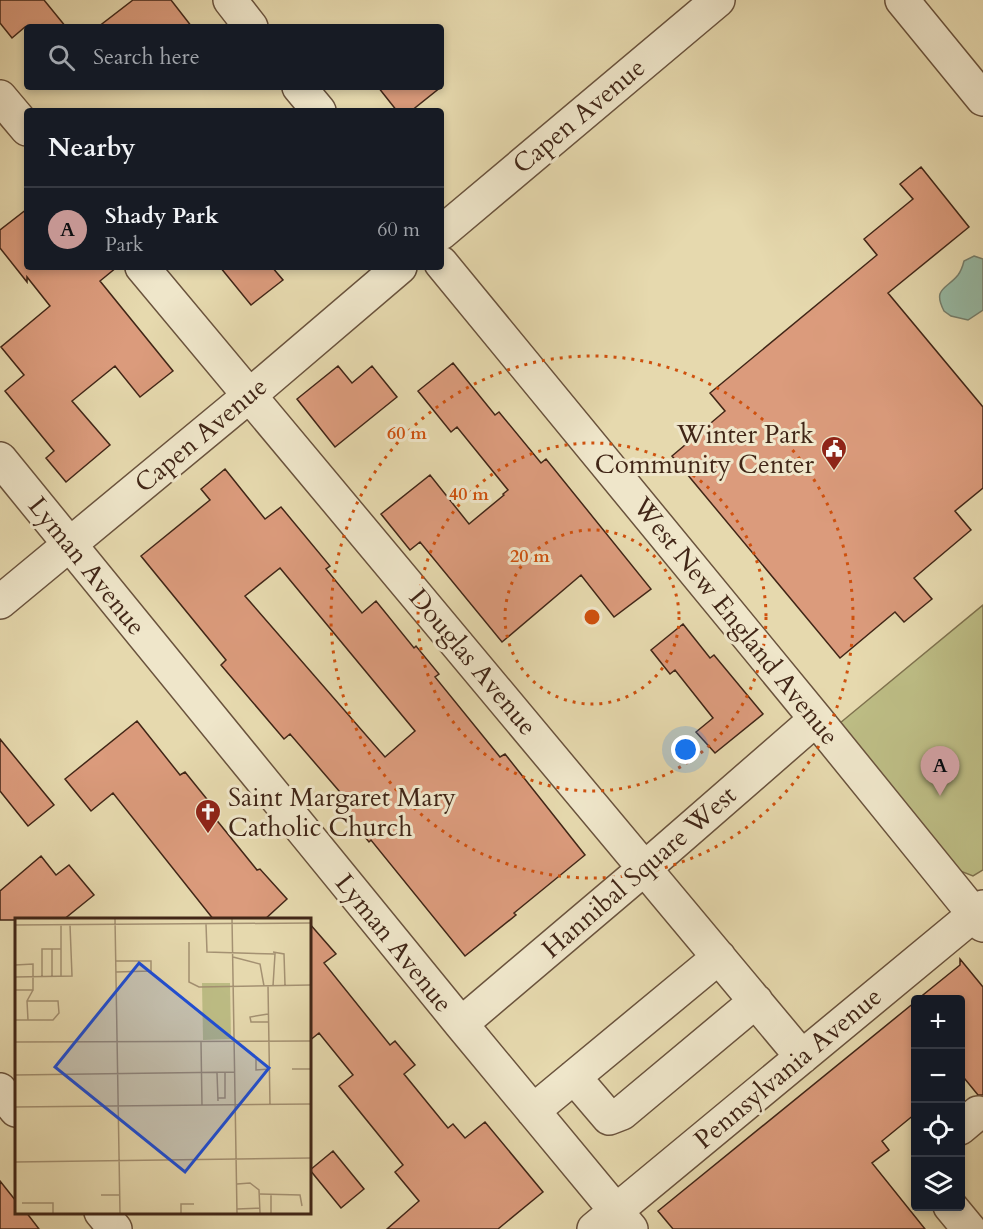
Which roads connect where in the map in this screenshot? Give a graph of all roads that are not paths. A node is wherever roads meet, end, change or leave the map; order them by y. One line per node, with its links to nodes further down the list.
1 (230, 0): 4 (street)
2 (718, 0): 10 (street, Capen Avenue)
3 (902, 0): 7 (street)
4 (249, 24)
5 (302, 90): 8 (street)
6 (0, 97): 9 (street)
7 (983, 99)
8 (316, 108)
9 (24, 125)
10 (444, 230)
11 (444, 267): 18 (street, West New England Avenue)
12 (145, 270): 14 (street, Douglas Avenue)
13 (396, 270): 14 (street, Capen Avenue)
14 (250, 395): 16 (street, Capen Avenue); 19 (street, Douglas Avenue)
15 (0, 459): 16 (street, Lyman Avenue)
16 (70, 544): 17 (street, Capen Avenue); 23 (street, Lyman Avenue)
17 (0, 602)
18 (816, 719): 19 (street, Hannibal Square West); 20 (street, West New England Avenue)
19 (645, 868): 21 (street, Douglas Avenue); 23 (street, Hannibal Square West)
20 (980, 916): 24 (street, Pennsylvania Avenue)
21 (719, 957): 22 (street, Douglas Avenue); 25 (street)
22 (756, 1001): 24 (street, Douglas Avenue); 25 (street)
23 (461, 1024): 28 (street, Lyman Avenue)
24 (802, 1057): 31 (street, Pennsylvania Avenue)
25 (574, 1077): 28 (street)
26 (0, 1090): 27 (street)
27 (15, 1109)
28 (533, 1111): 31 (street, Lyman Avenue)
29 (954, 1211): 33 (street)
30 (103, 1214): 32 (street)
31 (613, 1223)
32 (115, 1229)
33 (969, 1229)

